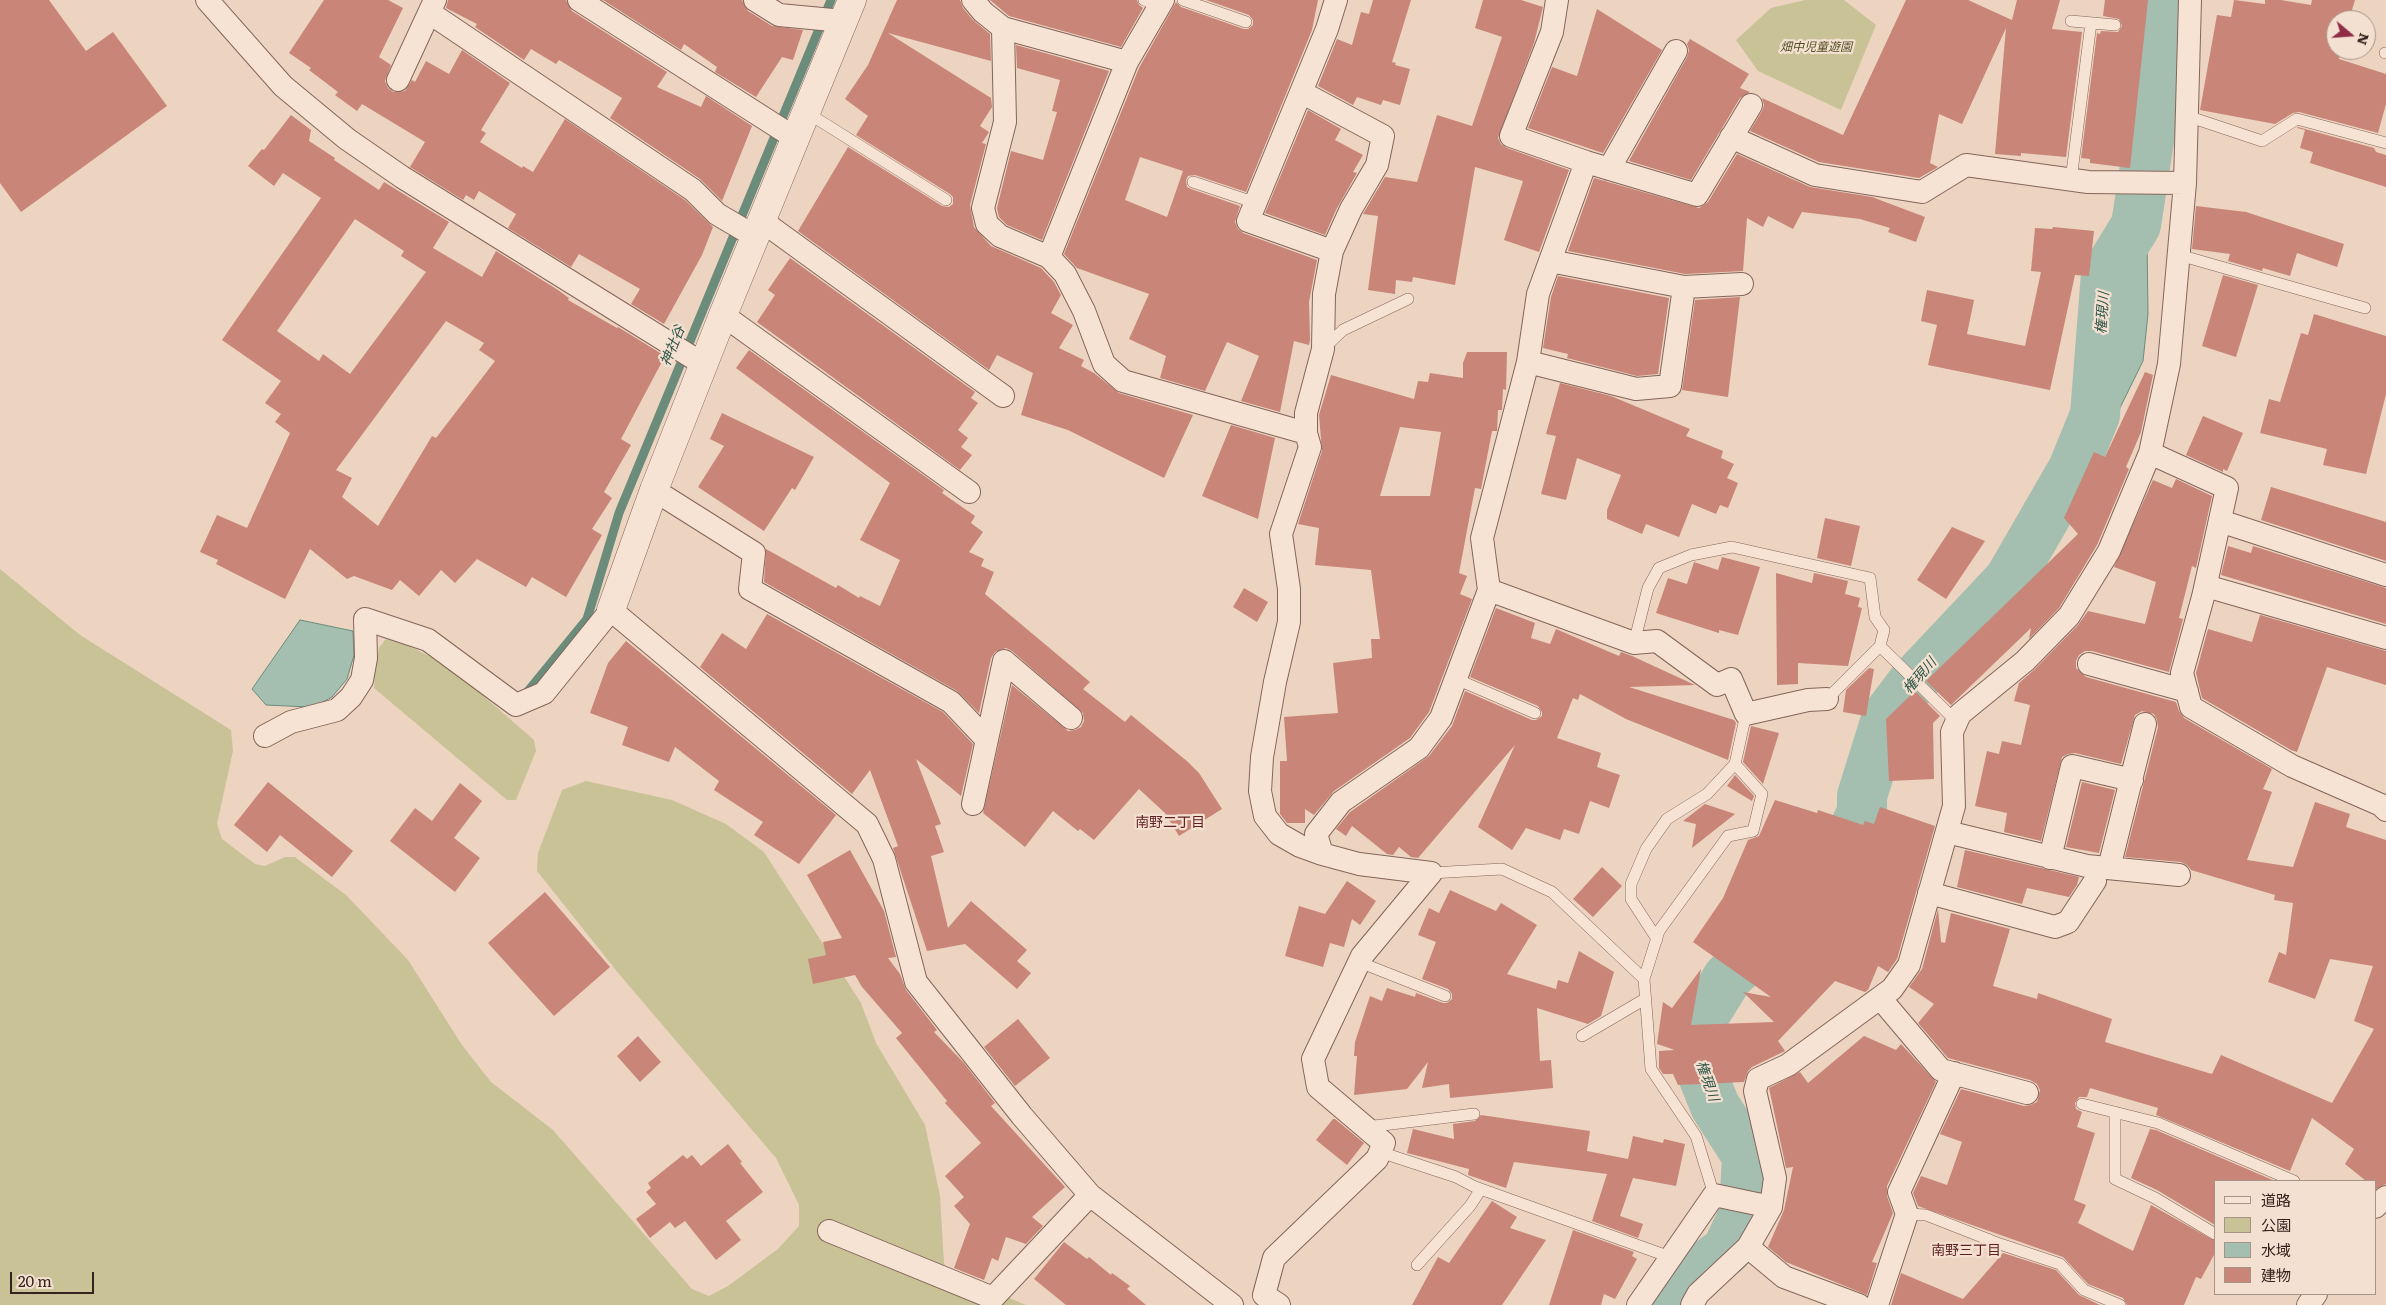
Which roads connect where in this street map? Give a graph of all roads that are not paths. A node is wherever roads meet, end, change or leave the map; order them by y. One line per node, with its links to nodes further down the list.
1 (206, 0): 46 (street)
2 (579, 0): 25 (street)
3 (755, 0): 11 (street)
4 (973, 0): 16 (street)
5 (1183, 0): 13 (lane)
6 (1336, 0): 20 (street)
7 (1557, 0): 27 (street)
8 (2190, 0): 23 (street)
9 (1156, 2): 18 (street)
10 (432, 6): 19 (street); 34 (street)
11 (848, 11): 22 (street)
12 (2071, 21): 14 (lane)
13 (1246, 22)
14 (2091, 23): 15 (lane); 29 (lane)
15 (2115, 25)
16 (1003, 28): 18 (street); 37 (street)
17 (1676, 51): 28 (street)
18 (1127, 62): 37 (street)
19 (398, 80)
20 (1301, 92): 33 (street); 35 (street)
21 (1751, 105): 24 (street)
22 (806, 112): 25 (street); 32 (lane)
23 (2187, 116): 26 (lane); 31 (street)
24 (1731, 137): 28 (street); 29 (street)
25 (795, 138): 34 (street)
26 (2386, 143)
27 (1586, 162): 28 (street); 38 (street)
28 (1608, 169)
29 (2071, 180): 31 (street)
30 (1193, 182): 33 (lane)
31 (2185, 183): 36 (street)
32 (946, 200)
33 (1256, 203): 35 (street)
34 (759, 229): 43 (street); 47 (street)
35 (1332, 250): 44 (street)
36 (2179, 255): 42 (lane); 49 (street)
37 (1049, 257): 48 (street)
38 (1550, 261): 40 (street); 45 (street)
39 (1742, 284): 40 (street)
40 (1684, 287): 45 (street)
41 (1408, 299): 44 (lane)
42 (2365, 308)
43 (723, 315): 46 (street); 51 (street)
44 (1323, 349): 48 (street)
45 (1528, 362): 55 (street)
46 (703, 364): 50 (street)
47 (1003, 396)
48 (1306, 433): 76 (street)
49 (2150, 453): 52 (street); 67 (street)
50 (654, 490): 56 (street); 70 (street)
51 (969, 492)
52 (2220, 521): 53 (street); 54 (street)
53 (2386, 575)
54 (2206, 586): 57 (street); 62 (street)
55 (1489, 590): 58 (street); 61 (street)
56 (611, 610): 69 (street); 98 (street)
57 (2386, 638)
58 (1634, 643): 59 (lane); 65 (street)
59 (1880, 646): 63 (lane); 67 (lane)
60 (2089, 664): 62 (street)
61 (1456, 679): 64 (lane); 76 (street)
62 (2187, 691): 74 (street)
63 (1827, 699): 65 (street)
64 (1535, 713)
65 (1746, 714): 71 (lane)
66 (1071, 718): 70 (street)
67 (1957, 722): 75 (street)
68 (2146, 724): 72 (street)
69 (265, 736)
70 (987, 740): 73 (street)
71 (1735, 764): 82 (lane); 82 (lane)
72 (2132, 780): 77 (street); 79 (street)
73 (973, 804)
74 (2384, 804)
75 (1947, 832): 77 (street); 81 (street)
76 (1322, 854): 78 (street)
77 (2050, 858): 79 (street)
78 (1431, 873): 83 (street); 84 (lane)
79 (2102, 875): 80 (street); 81 (street)
80 (2179, 875)
81 (1929, 893): 86 (street)
82 (1657, 939): 84 (lane)
83 (1359, 962): 85 (lane); 94 (street)
84 (1644, 979): 87 (lane)
85 (1445, 996)
86 (1880, 998): 89 (street); 101 (street)
87 (1645, 999): 88 (lane); 99 (lane)
88 (1582, 1036)
89 (1954, 1073): 90 (street); 103 (street)
90 (2027, 1093)
91 (2082, 1104): 92 (lane)
92 (2115, 1112): 96 (lane); 105 (lane)
93 (1474, 1114): 94 (lane)
94 (1364, 1127): 95 (street)
95 (1380, 1152): 97 (lane); 111 (street)
96 (2292, 1180)
97 (1481, 1189): 107 (lane); 108 (lane)
98 (1090, 1195): 109 (street); 110 (street)
99 (1721, 1196): 101 (street); 107 (street)
100 (2386, 1197): 102 (street)
101 (1762, 1205): 106 (street)
102 (2376, 1205)
103 (1907, 1214): 115 (street); 116 (lane)
104 (829, 1231): 109 (street)
105 (2214, 1233)
106 (1748, 1247): 113 (street); 114 (street)
107 (1670, 1258): 112 (street)
108 (1417, 1265)
109 (984, 1301)
110 (1232, 1305)
111 (1279, 1305)
112 (1638, 1305)
113 (1692, 1305)
114 (1859, 1305)
115 (1877, 1305)
116 (2120, 1305)

